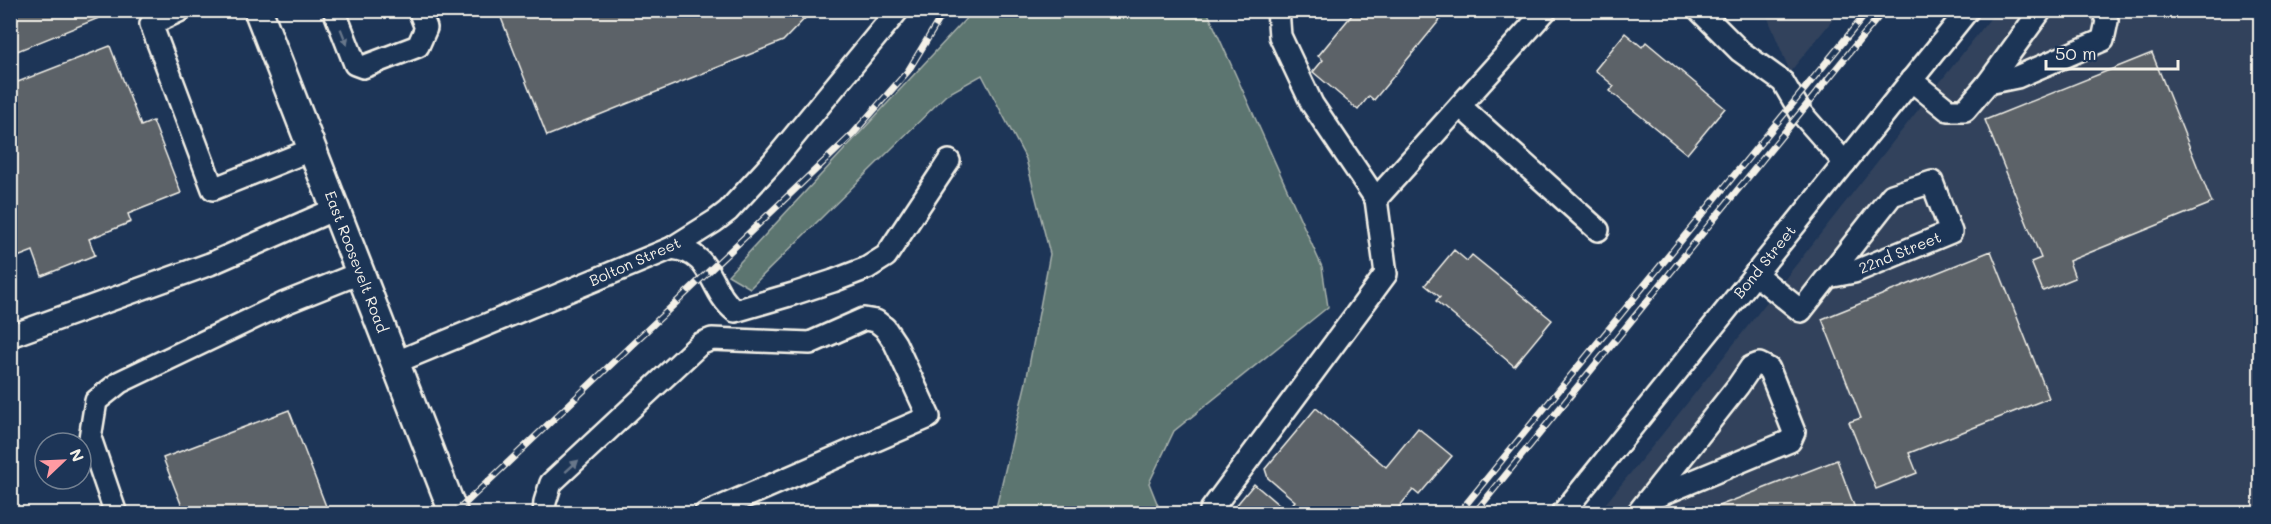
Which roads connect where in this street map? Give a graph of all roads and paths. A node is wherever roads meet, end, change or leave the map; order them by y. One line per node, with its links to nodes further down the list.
1 (180, 10): 15 (street)
2 (258, 10): 15 (main road, East Roosevelt Road)
3 (334, 10): 4 (street, one-way to 4)
4 (419, 10)
5 (898, 10): 21 (street, Bolton Street)
6 (1278, 10): 18 (street)
7 (1546, 10): 14 (street)
8 (1699, 10): 17 (street)
9 (1968, 10): 12 (street, Bond Street)
10 (2041, 10): 13 (street)
11 (2103, 10): 13 (street)
12 (1911, 80): 13 (street); 17 (street, Bond Street)
13 (1988, 83)
14 (1460, 106): 18 (street); 20 (street)
15 (313, 150): 19 (main road, East Roosevelt Road)
16 (949, 161): 21 (street)
17 (1845, 163): 23 (street, Bond Street)
18 (1377, 199): 28 (street)
19 (335, 209): 22 (main road, East Roosevelt Road); 25 (street)
20 (1598, 230)
21 (672, 248): 26 (street, Bolton Street)
22 (360, 273): 26 (main road, East Roosevelt Road); 29 (street)
23 (1755, 274): 24 (street, 22nd Street); 33 (street, Bond Street)
24 (1828, 277): 24 (street, 22nd Street)
25 (10, 336)
26 (394, 363): 30 (main road, East Roosevelt Road)
27 (1643, 507): 27 (street)
28 (1211, 510)
29 (116, 513)
30 (454, 513)
31 (544, 513): 32 (street, one-way to 32)
32 (705, 513)
33 (1562, 513)

